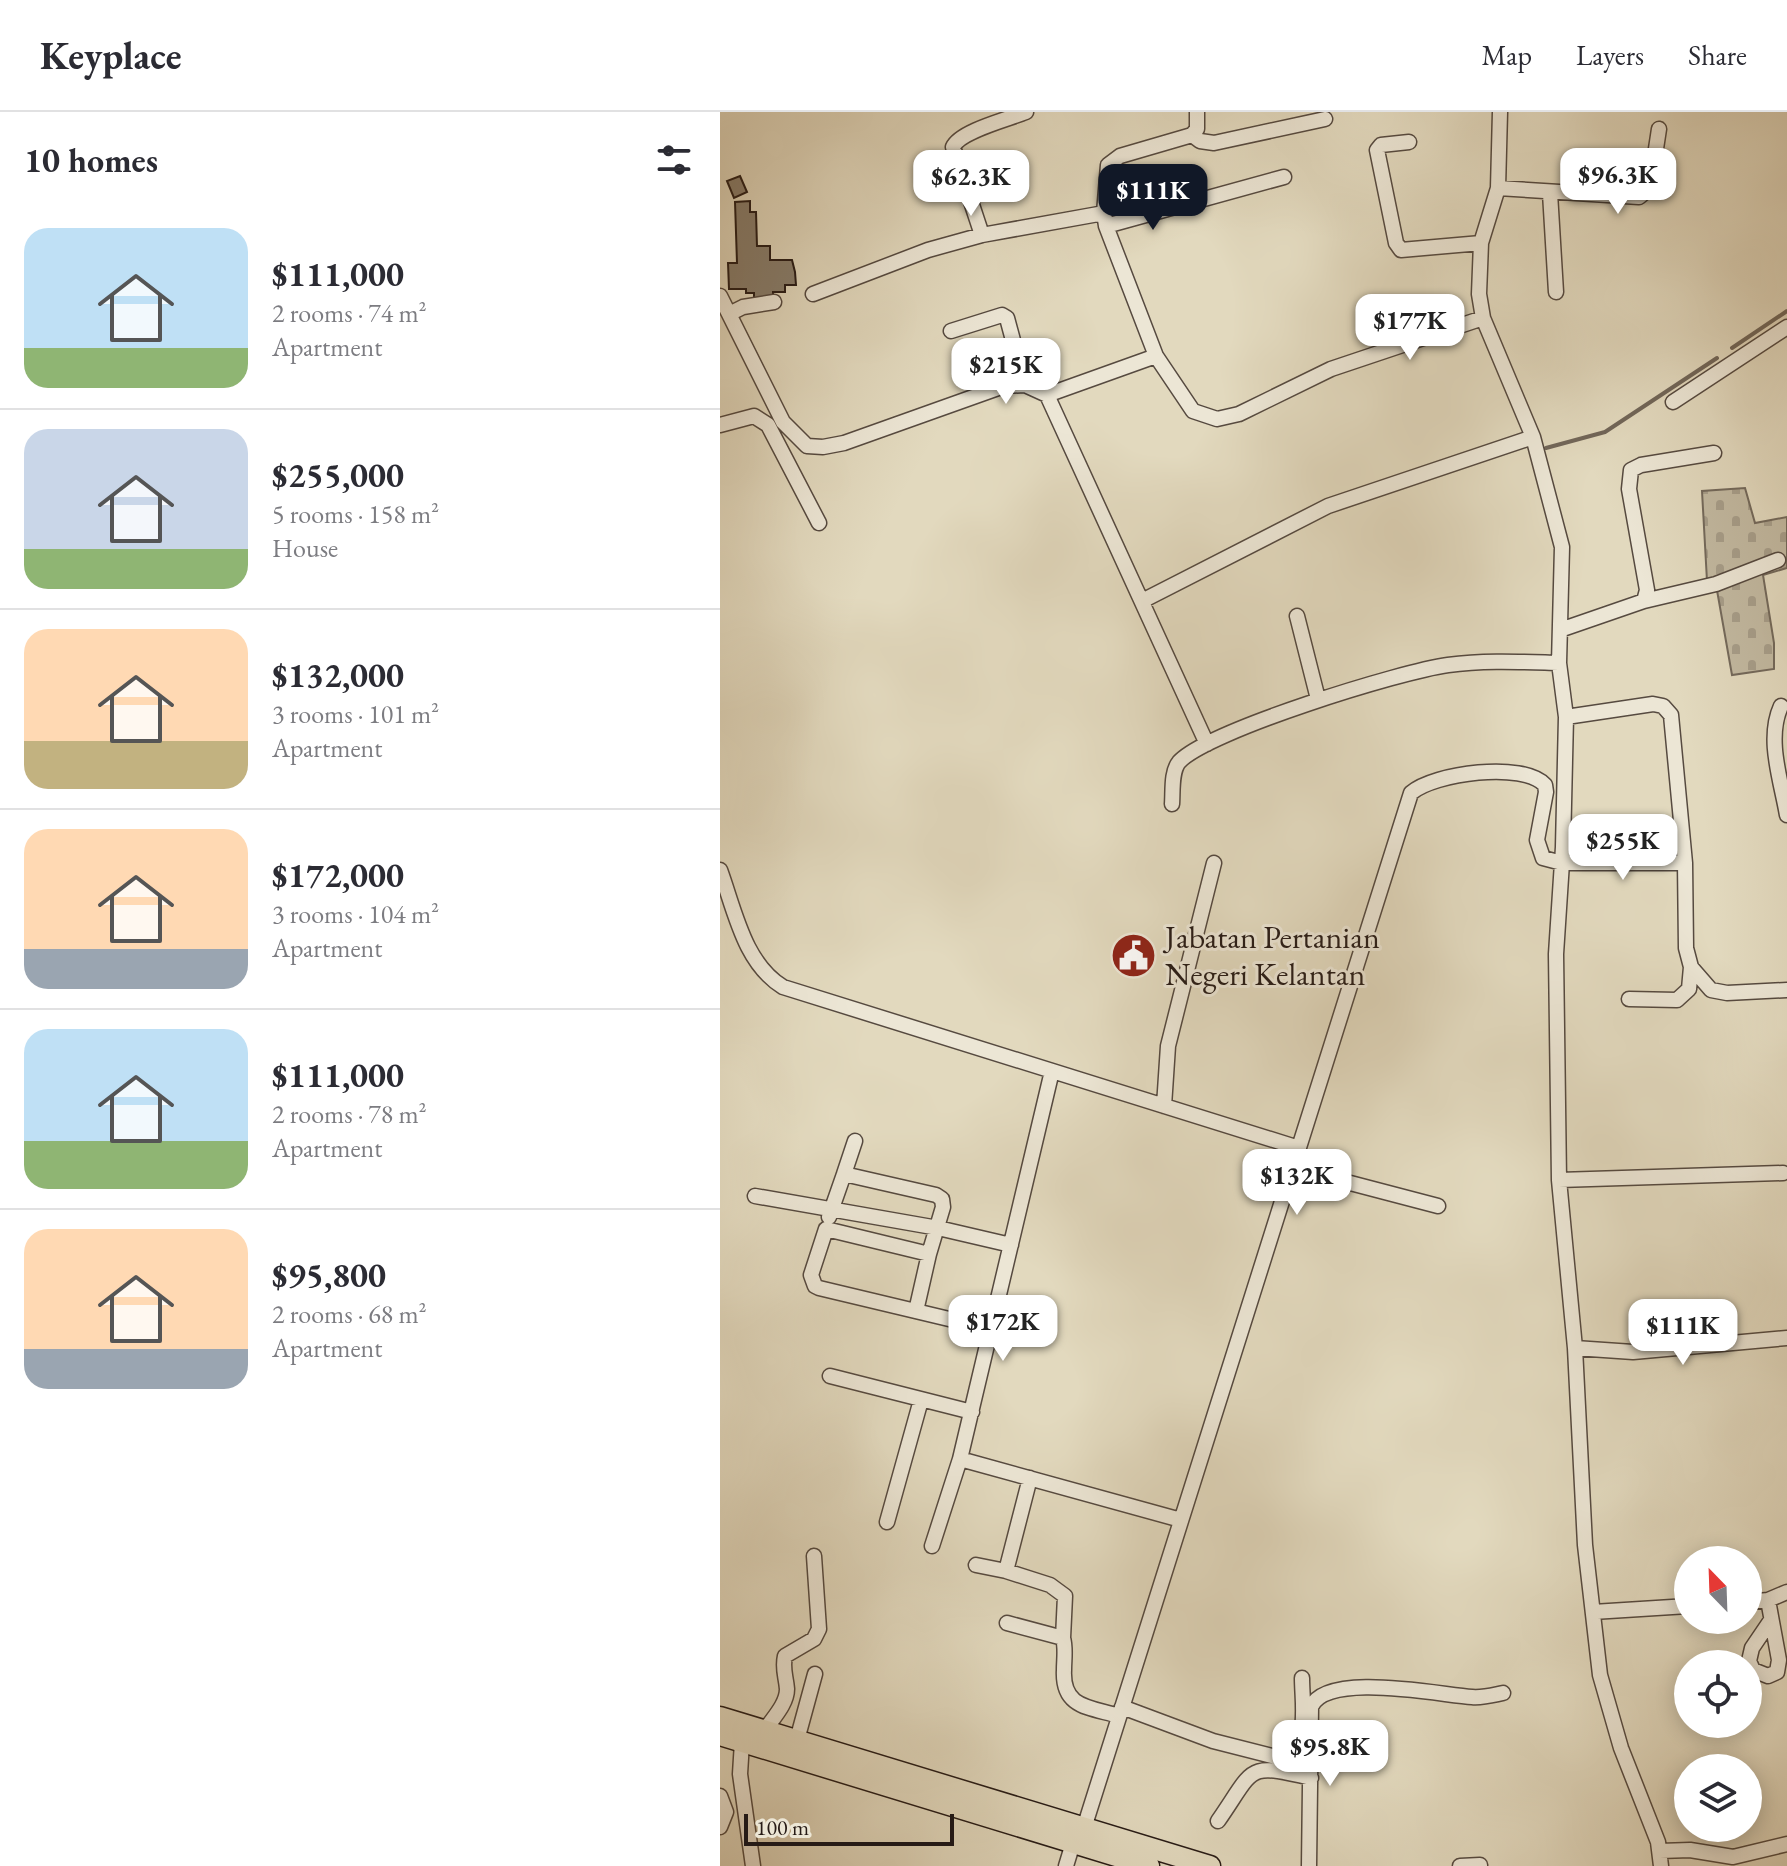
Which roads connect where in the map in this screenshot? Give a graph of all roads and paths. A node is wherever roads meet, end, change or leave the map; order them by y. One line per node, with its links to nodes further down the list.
1 (1026, 112): 12 (street)
2 (1197, 112): 6 (street)
3 (1500, 112): 9 (street)
4 (1325, 119): 6 (street)
5 (1659, 129): 10 (street)
6 (1192, 135): 11 (street)
7 (1409, 142): 13 (street)
8 (1284, 177): 11 (street)
9 (1498, 188): 10 (street); 13 (street)
10 (1550, 193): 14 (street)
11 (1105, 219): 12 (street); 22 (street)
12 (982, 235): 15 (street)
13 (1481, 243): 19 (street)
14 (1556, 292)
15 (813, 294)
16 (720, 296): 18 (street)
17 (774, 302): 18 (street)
18 (729, 314): 23 (street)
19 (1483, 318): 22 (street); 27 (street)
20 (1787, 327): 25 (street)
21 (951, 331): 23 (street)
22 (1156, 356): 24 (street)
23 (1025, 385): 24 (street)
24 (1047, 395): 31 (street)
25 (1673, 402)
26 (720, 425): 29 (street)
27 (1533, 437): 31 (street); 34 (street)
28 (1714, 453): 32 (street)
29 (819, 523)
30 (1778, 560): 32 (street)
31 (1142, 601): 39 (street)
32 (1644, 601): 34 (street)
33 (1297, 616): 36 (street)
34 (1560, 630): 35 (street)
35 (1559, 663): 36 (street); 38 (street)
36 (1318, 699): 39 (street)
37 (1781, 706): 40 (street)
38 (1566, 717): 44 (street); 45 (street)
39 (1207, 744): 41 (street)
40 (1786, 796): 42 (street)
41 (1172, 804)
42 (1787, 815)
43 (1214, 863): 51 (street)
44 (1562, 863): 45 (street); 53 (street); 57 (street)
45 (1685, 863): 47 (street)
46 (720, 870): 50 (street)
47 (1691, 967): 48 (street); 49 (street)
48 (1787, 990)
49 (1629, 999)
50 (1052, 1071): 51 (street); 63 (street)
51 (1164, 1106): 53 (street)
52 (855, 1141): 56 (street)
53 (1299, 1148): 54 (street)
54 (1293, 1168): 59 (street); 74 (street)
55 (1783, 1173): 57 (street)
56 (844, 1174): 60 (street); 61 (street)
57 (1559, 1180): 68 (street)
58 (755, 1196): 60 (street)
59 (1438, 1206)
60 (831, 1209): 61 (street); 62 (street)
61 (938, 1228): 63 (street); 64 (street)
62 (826, 1229): 64 (street); 65 (street)
63 (1011, 1245): 66 (street)
64 (929, 1254): 65 (street)
65 (916, 1311): 66 (street)
66 (991, 1329): 71 (street)
67 (1787, 1338): 68 (street)
68 (1575, 1348): 84 (street)
69 (830, 1376): 70 (street)
70 (921, 1400): 71 (street); 75 (street)
71 (972, 1412): 72 (street)
72 (960, 1459): 73 (street); 76 (street)
73 (1030, 1478): 74 (street); 79 (street)
74 (1181, 1520): 91 (street)
75 (887, 1522)
76 (932, 1546)
77 (814, 1556): 93 (street)
78 (976, 1565): 79 (street)
79 (1006, 1571): 87 (street)
80 (1787, 1592): 81 (street)
81 (1768, 1600): 82 (street); 85 (street)
82 (1762, 1601)
83 (1674, 1607): 84 (street)
84 (1593, 1612): 103 (street)
85 (1771, 1620)
86 (1007, 1623): 87 (street)
87 (1063, 1638): 91 (street)
88 (815, 1674): 95 (street)
89 (1302, 1678): 91 (street)
90 (1503, 1693): 97 (street)
91 (1121, 1712): 101 (street)
92 (720, 1717): 93 (highway)
93 (765, 1730): 95 (highway)
94 (720, 1735): 96 (highway)
95 (797, 1740): 101 (highway)
96 (742, 1742): 101 (highway); 105 (street)
97 (1311, 1778): 99 (street); 109 (street)
98 (720, 1796): 100 (street)
99 (1218, 1821)
100 (720, 1827)
101 (1079, 1835): 106 (street); 107 (highway); 108 (highway)
102 (1787, 1844): 103 (street)
103 (1660, 1859)
104 (1480, 1865): 110 (street)
105 (753, 1866)
106 (1066, 1866)
107 (1149, 1866)
108 (1210, 1866)
109 (1309, 1866)
110 (1460, 1866)

